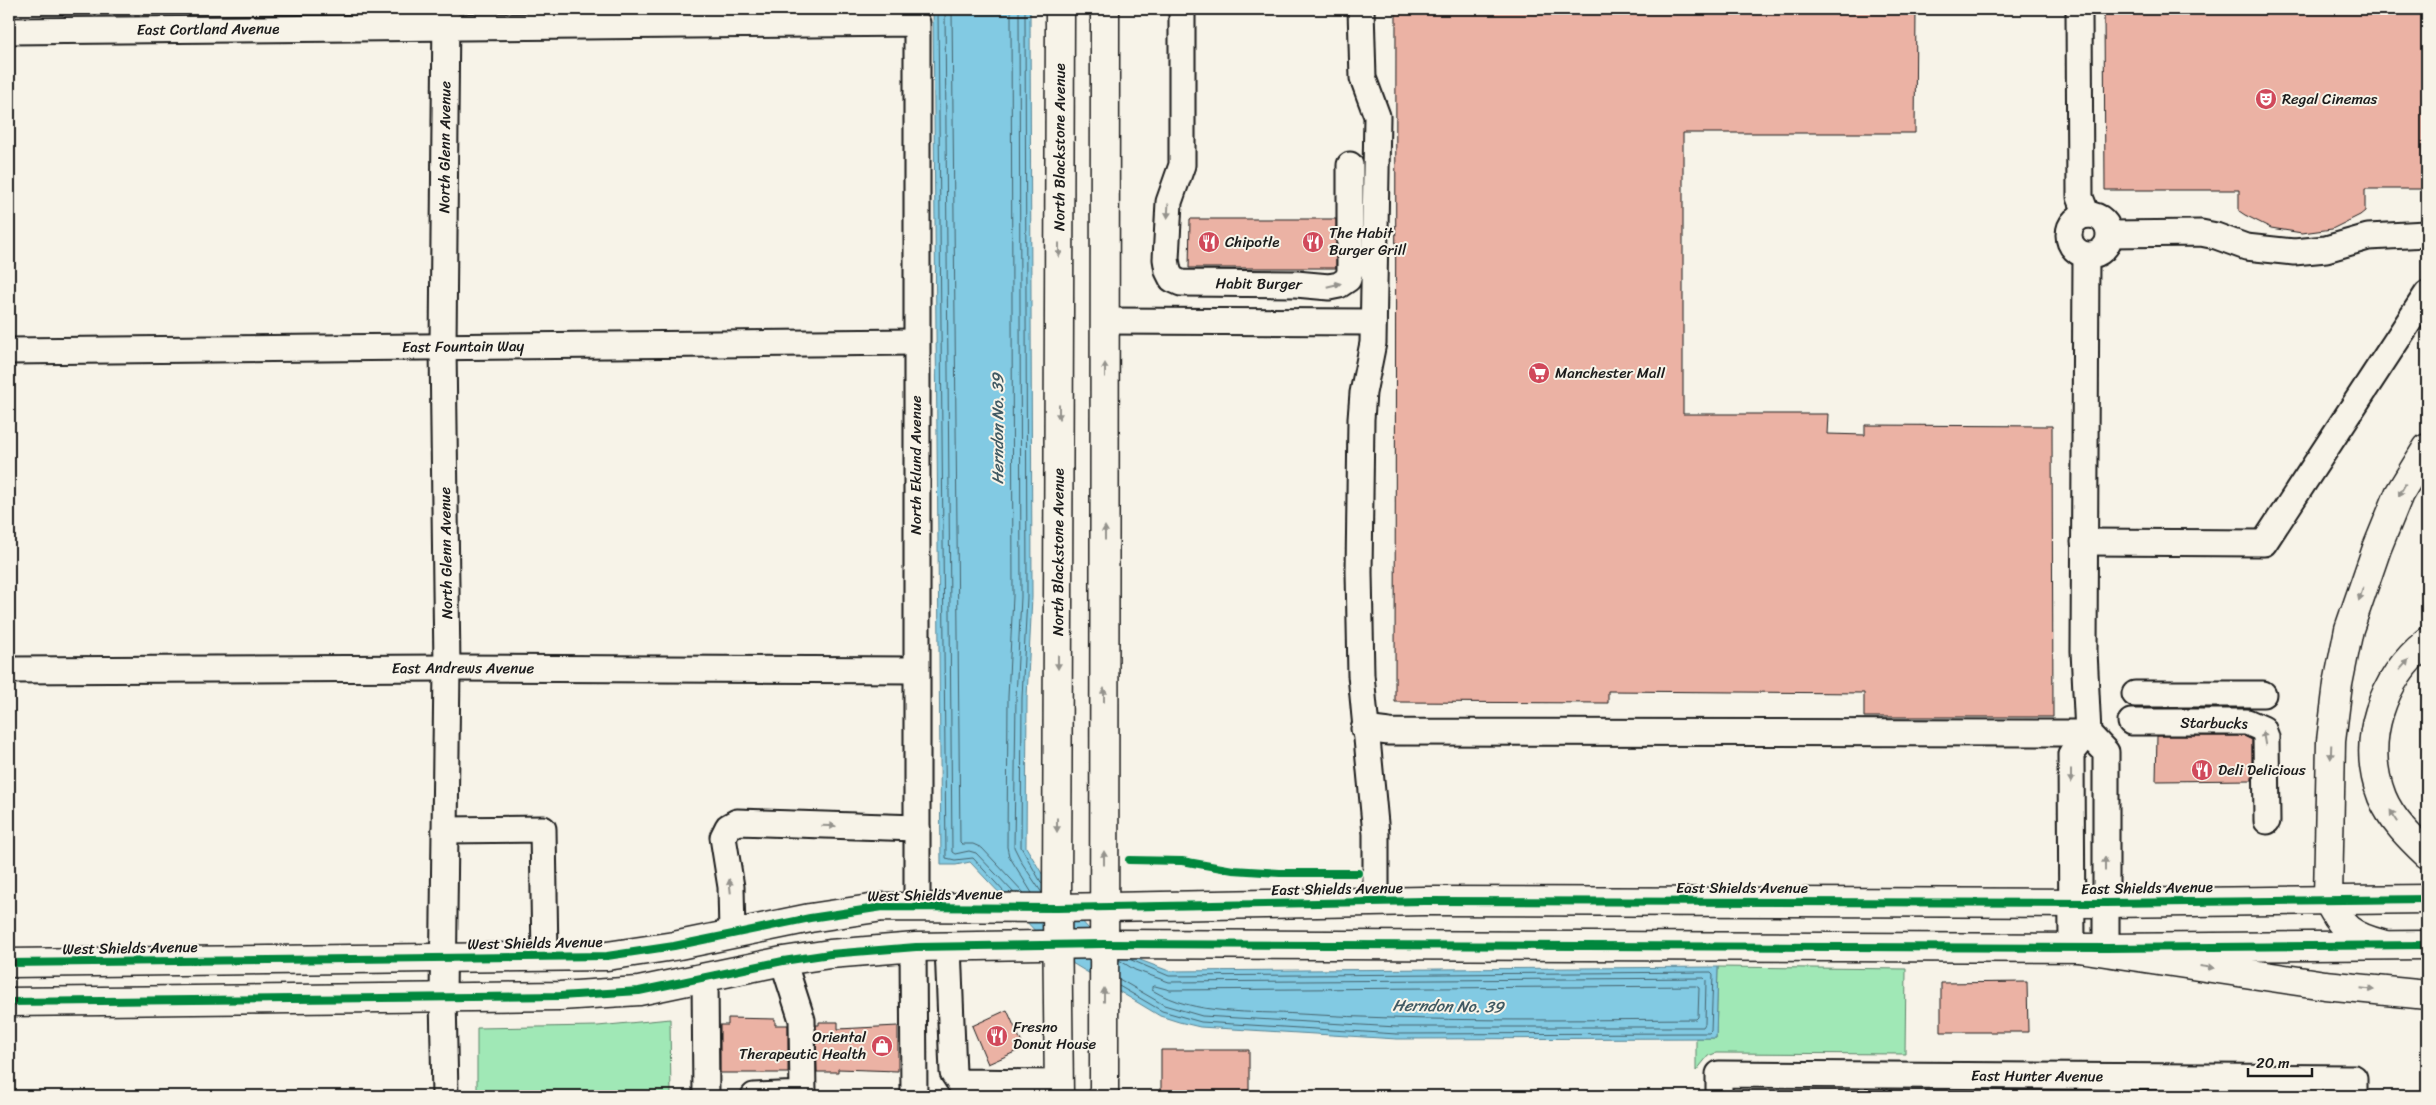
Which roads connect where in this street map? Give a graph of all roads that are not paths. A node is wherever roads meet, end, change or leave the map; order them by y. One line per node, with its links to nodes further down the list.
1 (1060, 9): 43 (main road, North Blackstone Avenue, one-way to 43)
2 (1106, 9): 16 (main road)
3 (1182, 9): 10 (street, Habit Burger, one-way to 10)
4 (1361, 9): 17 (street)
5 (2079, 9): 11 (street)
6 (446, 18): 7 (street, East Cortland Avenue); 8 (street, East Cortland Avenue); 19 (street, North Glenn Avenue)
7 (126, 19): 9 (street, East Cortland Avenue)
8 (918, 24): 18 (street, North Eklund Avenue)
9 (9, 30)
10 (1350, 165)
11 (2087, 215): 12 (street); 14 (street)
12 (2110, 234): 13 (street); 14 (street)
13 (2427, 234)
14 (2086, 256): 22 (street)
15 (2427, 294): 22 (street)
16 (1105, 322): 17 (street); 41 (main road, one-way to 16)
17 (1373, 322): 30 (street)
18 (916, 342): 19 (street, East Fountain Way); 26 (street, North Eklund Avenue)
19 (443, 347): 20 (street, East Fountain Way); 24 (street, North Glenn Avenue)
20 (9, 351)
21 (2427, 448): 37 (main road, one-way to 37)
22 (2084, 542): 31 (street)
23 (2427, 642): 35 (main road, one-way to 23)
24 (447, 668): 25 (street, East Andrews Avenue); 26 (street, East Andrews Avenue); 34 (street, North Glenn Avenue)
25 (9, 670)
26 (916, 670): 33 (street, North Eklund Avenue)
27 (2135, 694): 28 (street)
28 (2263, 694)
29 (2131, 722): 32 (street, Starbucks, one-way to 29)
30 (1364, 729): 31 (street); 38 (street)
31 (2088, 733): 39 (street, one-way to 39); 40 (street, one-way to 31)
32 (2267, 821)
33 (917, 828): 42 (street, North Eklund Avenue); 44 (street, one-way to 33)
34 (446, 830): 53 (street); 54 (street, North Glenn Avenue)
35 (2427, 854)
36 (2427, 899): 37 (main road, East Shields Avenue)
37 (2328, 900): 40 (main road, East Shields Avenue); 46 (main road)
38 (1376, 902): 39 (main road, East Shields Avenue); 41 (main road, East Shields Avenue)
39 (2072, 903): 40 (main road, East Shields Avenue); 51 (street)
40 (2105, 903): 52 (street)
41 (1104, 906): 43 (main road, East Shields Avenue); 45 (main road)
42 (918, 907): 43 (main road, West Shields Avenue); 44 (main road, West Shields Avenue)
43 (1057, 908): 47 (main road, North Blackstone Avenue)
44 (732, 934): 53 (main road, West Shields Avenue)
45 (1104, 944): 47 (main road); 51 (main road); 68 (main road, one-way to 45)
46 (2382, 944): 48 (main road); 52 (main road)
47 (1057, 945): 49 (main road); 63 (main road, North Blackstone Avenue)
48 (2427, 945)
49 (948, 946): 50 (main road); 63 (street)
50 (913, 947): 55 (main road); 67 (street)
51 (2072, 947): 52 (main road); 58 (main road, one-way to 58)
52 (2106, 948)
53 (546, 957): 54 (main road, West Shields Avenue)
54 (444, 959): 56 (main road, West Shields Avenue); 59 (street, North Glenn Avenue)
55 (784, 961): 57 (main road); 66 (street)
56 (9, 963)
57 (705, 977): 59 (main road); 65 (street)
58 (2427, 995)
59 (443, 997): 60 (main road); 64 (street, North Glenn Avenue)
60 (9, 1002)
61 (1719, 1085): 62 (street, East Hunter Avenue)
62 (2354, 1087)
63 (1059, 1090)
64 (445, 1096)
65 (706, 1096)
66 (754, 1096)
67 (914, 1096)
68 (1104, 1096)

